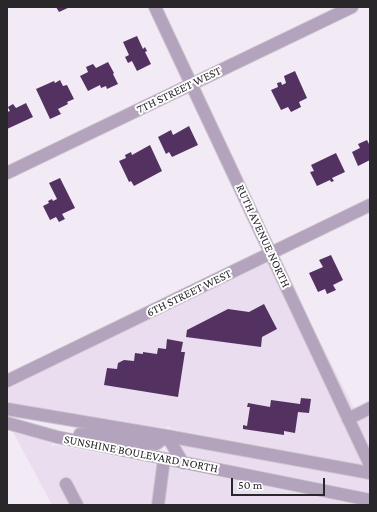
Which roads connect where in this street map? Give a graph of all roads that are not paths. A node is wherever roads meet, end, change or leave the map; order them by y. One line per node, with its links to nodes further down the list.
1 (155, 7): 3 (street, RUTH AVENUE NORTH)
2 (352, 7): 3 (street, 7TH STREET WEST)
3 (191, 84): 4 (street, 7TH STREET WEST); 6 (street, RUTH AVENUE NORTH)
4 (7, 173)
5 (370, 205): 6 (street, 6TH STREET WEST)
6 (271, 253): 7 (street, 6TH STREET WEST); 10 (street, RUTH AVENUE NORTH)
7 (7, 381)
8 (370, 408): 10 (street)
9 (7, 409): 12 (street, SUNSHINE BOULEVARD NORTH)
10 (348, 419): 16 (street, RUTH AVENUE NORTH)
11 (7, 423): 13 (street, SUNSHINE BOULEVARD NORTH)
12 (167, 436): 13 (street); 15 (street); 17 (street, SUNSHINE BOULEVARD NORTH)
13 (57, 437): 14 (street, SUNSHINE BOULEVARD NORTH)
14 (164, 459): 15 (street, SUNSHINE BOULEVARD NORTH); 21 (street)
15 (183, 463): 19 (street, SUNSHINE BOULEVARD NORTH)
16 (370, 465)
17 (370, 473)
18 (66, 484): 20 (street)
19 (370, 500)
20 (77, 505)
21 (158, 505)

